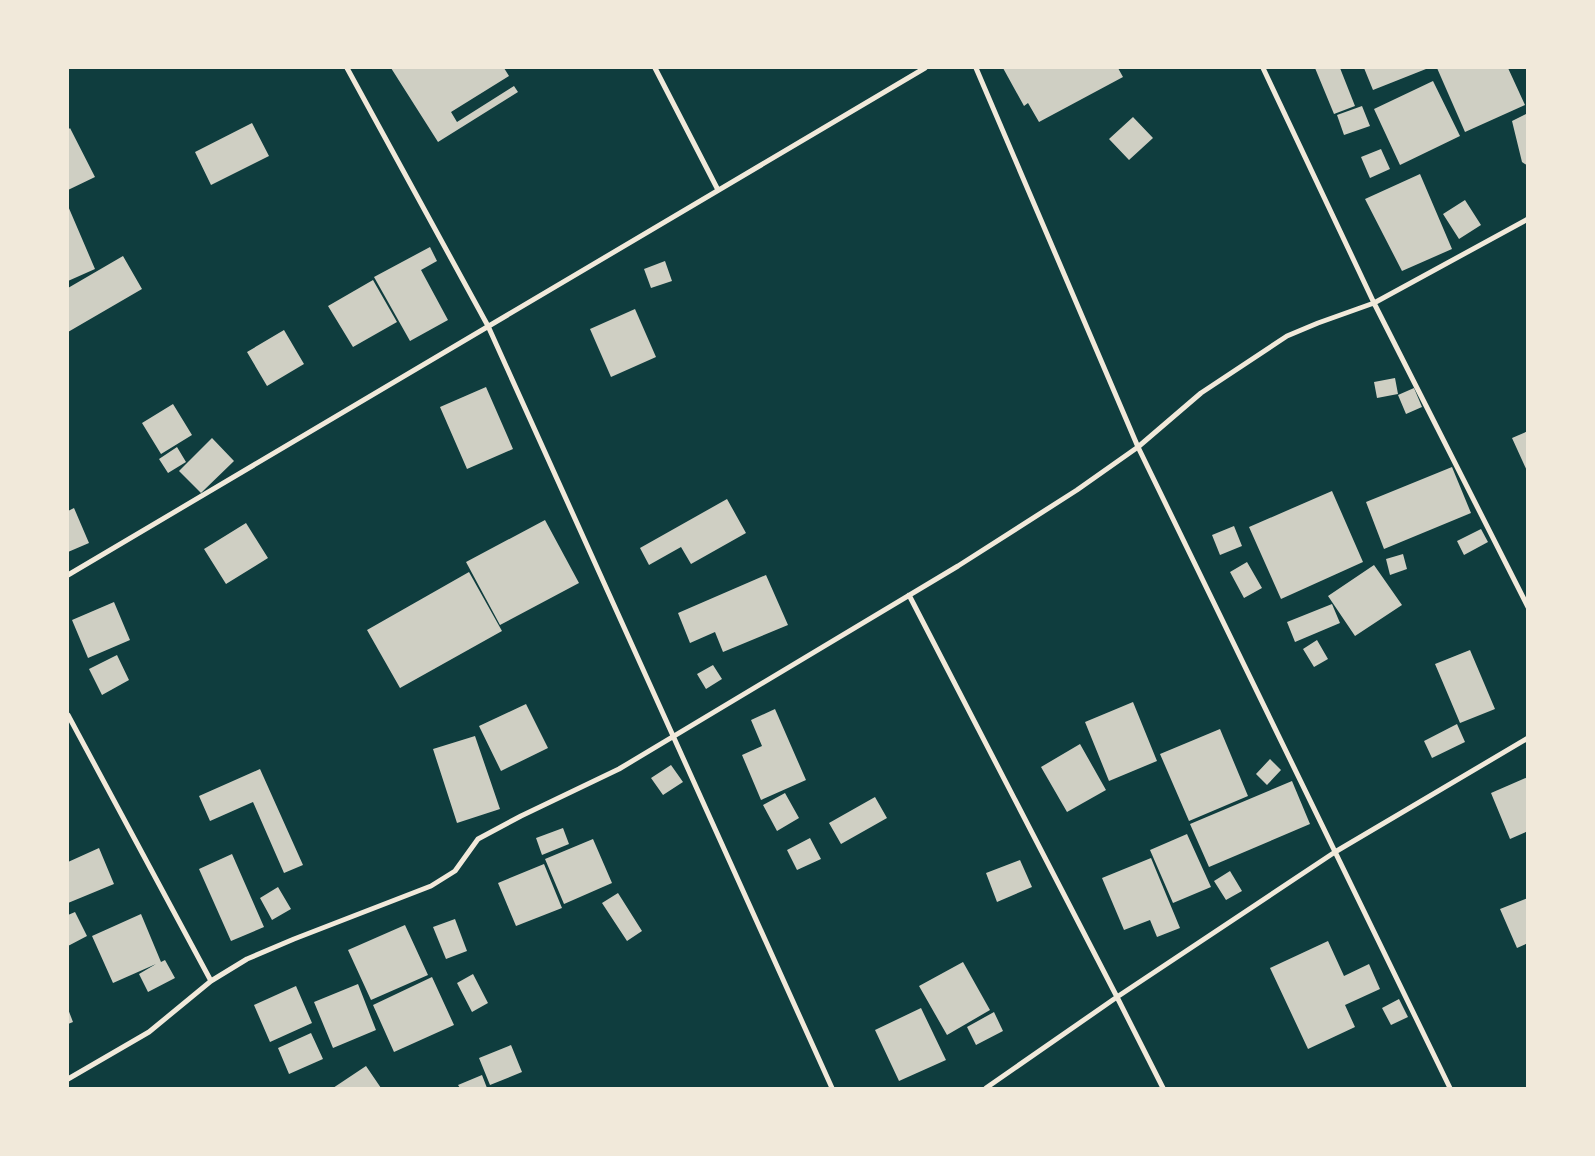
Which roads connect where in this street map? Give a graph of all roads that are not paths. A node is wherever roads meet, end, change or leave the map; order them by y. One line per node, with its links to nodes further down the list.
1 (346, 68): 9 (street)
2 (655, 68): 6 (street)
3 (925, 68): 6 (street)
4 (976, 68): 10 (street)
5 (1263, 68): 8 (street)
6 (718, 190): 9 (street)
7 (1528, 219): 8 (street)
8 (1374, 302): 10 (street); 13 (street)
9 (488, 326): 11 (street); 15 (street)
10 (1138, 447): 12 (street); 17 (street)
11 (68, 576)
12 (908, 595): 15 (street); 19 (street)
13 (1528, 607)
14 (68, 716): 18 (street)
15 (673, 736): 18 (street); 21 (street)
16 (1528, 738): 17 (street)
17 (1335, 852): 19 (street); 24 (street)
18 (211, 981): 20 (street)
19 (1117, 997): 22 (street); 23 (street)
20 (68, 1079)
21 (832, 1088)
22 (986, 1088)
23 (1163, 1088)
24 (1450, 1088)

